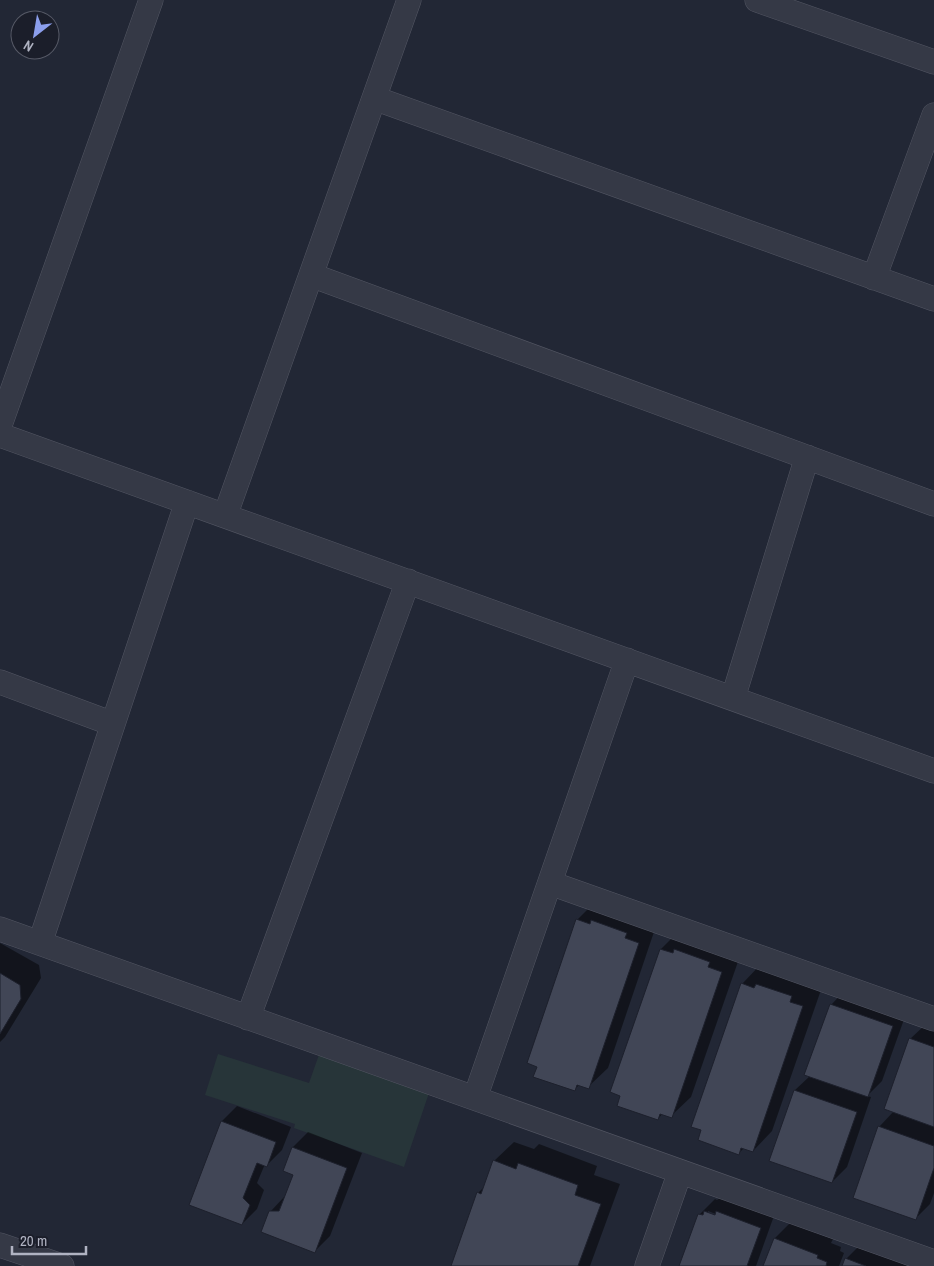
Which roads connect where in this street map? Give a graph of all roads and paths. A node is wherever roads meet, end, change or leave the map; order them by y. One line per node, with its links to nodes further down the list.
1 (151, 0): 10 (street)
2 (409, 0): 5 (street)
3 (757, 0): 4 (street)
4 (934, 62)
5 (374, 98): 7 (street); 8 (street)
6 (934, 115): 8 (street)
7 (311, 275): 12 (street); 15 (street)
8 (874, 278): 9 (street)
9 (934, 299)
10 (0, 425)
11 (0, 435): 13 (street)
12 (807, 457): 14 (street); 19 (street)
13 (187, 502): 15 (street); 20 (street)
14 (934, 504)
15 (225, 516): 16 (street)
16 (408, 582): 17 (street); 25 (street)
17 (627, 660): 19 (street); 22 (street)
18 (0, 682): 20 (street)
19 (733, 698): 21 (street)
20 (113, 724): 24 (street)
21 (934, 771)
22 (550, 882): 26 (street); 27 (street)
23 (0, 929): 24 (street)
24 (40, 943): 25 (street)
25 (248, 1018): 27 (street)
26 (934, 1019)
27 (474, 1098): 28 (street)
28 (680, 1172): 30 (street); 32 (street)
29 (0, 1245): 31 (street)
30 (934, 1262)
31 (62, 1266)
32 (647, 1266)

